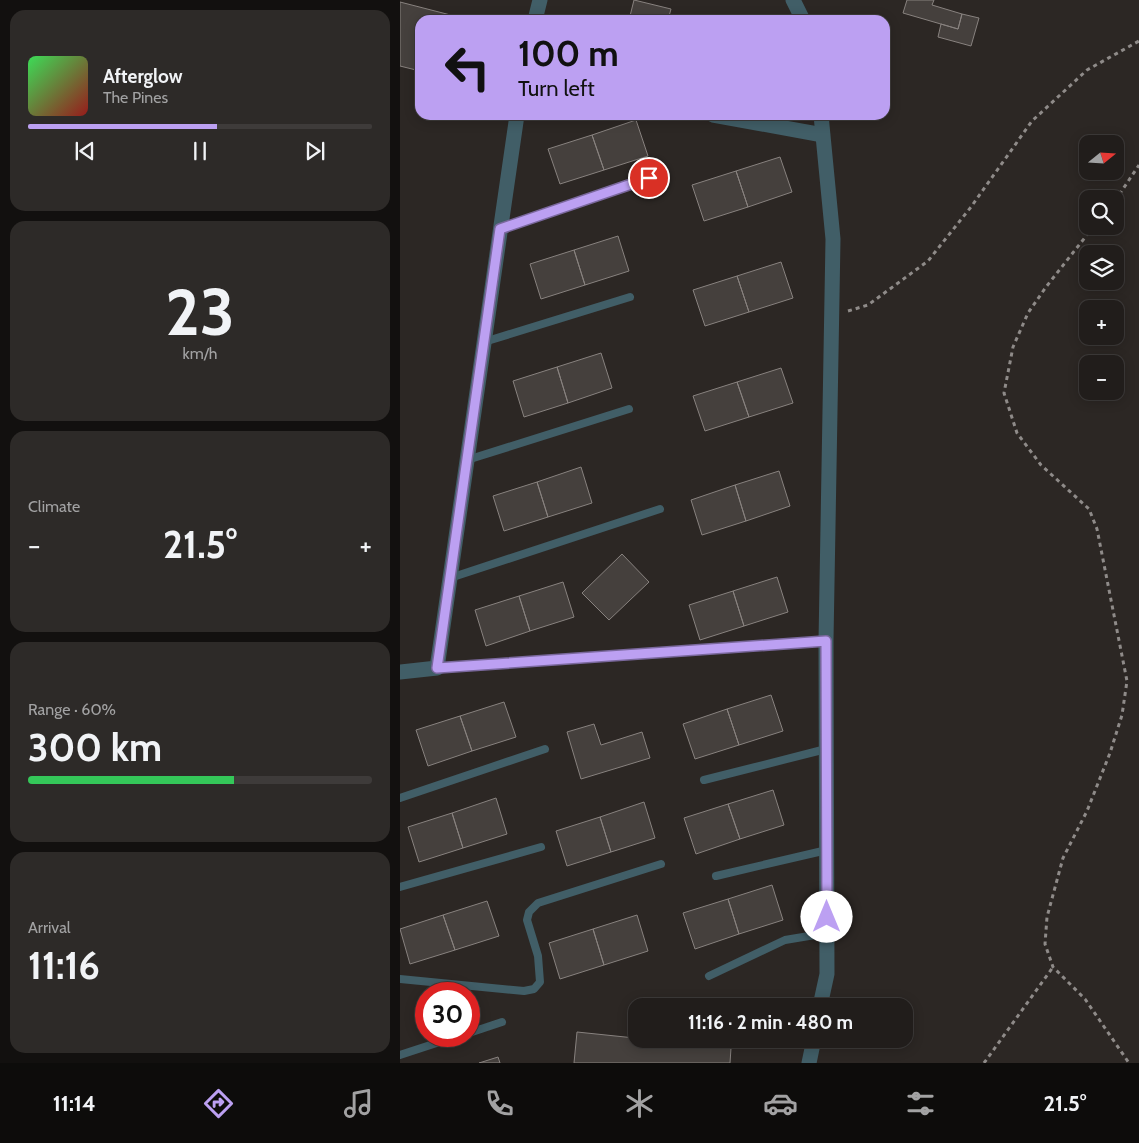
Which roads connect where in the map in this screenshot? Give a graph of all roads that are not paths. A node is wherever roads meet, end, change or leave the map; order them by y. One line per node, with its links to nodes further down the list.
1 (540, 0): 3 (street)
2 (793, 0): 4 (street)
3 (536, 15)
4 (800, 15)
5 (516, 120): 10 (street)
6 (740, 120): 8 (street)
7 (822, 120): 8 (street)
8 (823, 135): 17 (street)
9 (649, 178): 10 (lane)
10 (500, 229): 12 (street)
11 (630, 298): 12 (lane)
12 (484, 342): 14 (street)
13 (629, 408): 14 (lane)
14 (467, 460): 16 (street)
15 (660, 509): 16 (lane)
16 (450, 578): 18 (street)
17 (826, 641): 18 (lane); 21 (street)
18 (437, 668): 19 (street)
19 (400, 672)
20 (545, 749): 23 (lane)
21 (826, 749): 22 (lane); 25 (street)
22 (704, 780)
23 (400, 798)
24 (541, 847): 28 (lane)
25 (826, 850): 27 (lane); 29 (street)
26 (662, 864): 31 (lane)
27 (716, 876)
28 (400, 887)
29 (827, 933): 30 (lane); 32 (street)
30 (709, 976)
31 (400, 979)
32 (822, 998)
33 (502, 1022): 34 (lane)
34 (480, 1029)
35 (424, 1047): 37 (lane)
36 (812, 1048): 38 (street)
37 (400, 1055)
38 (809, 1063)

